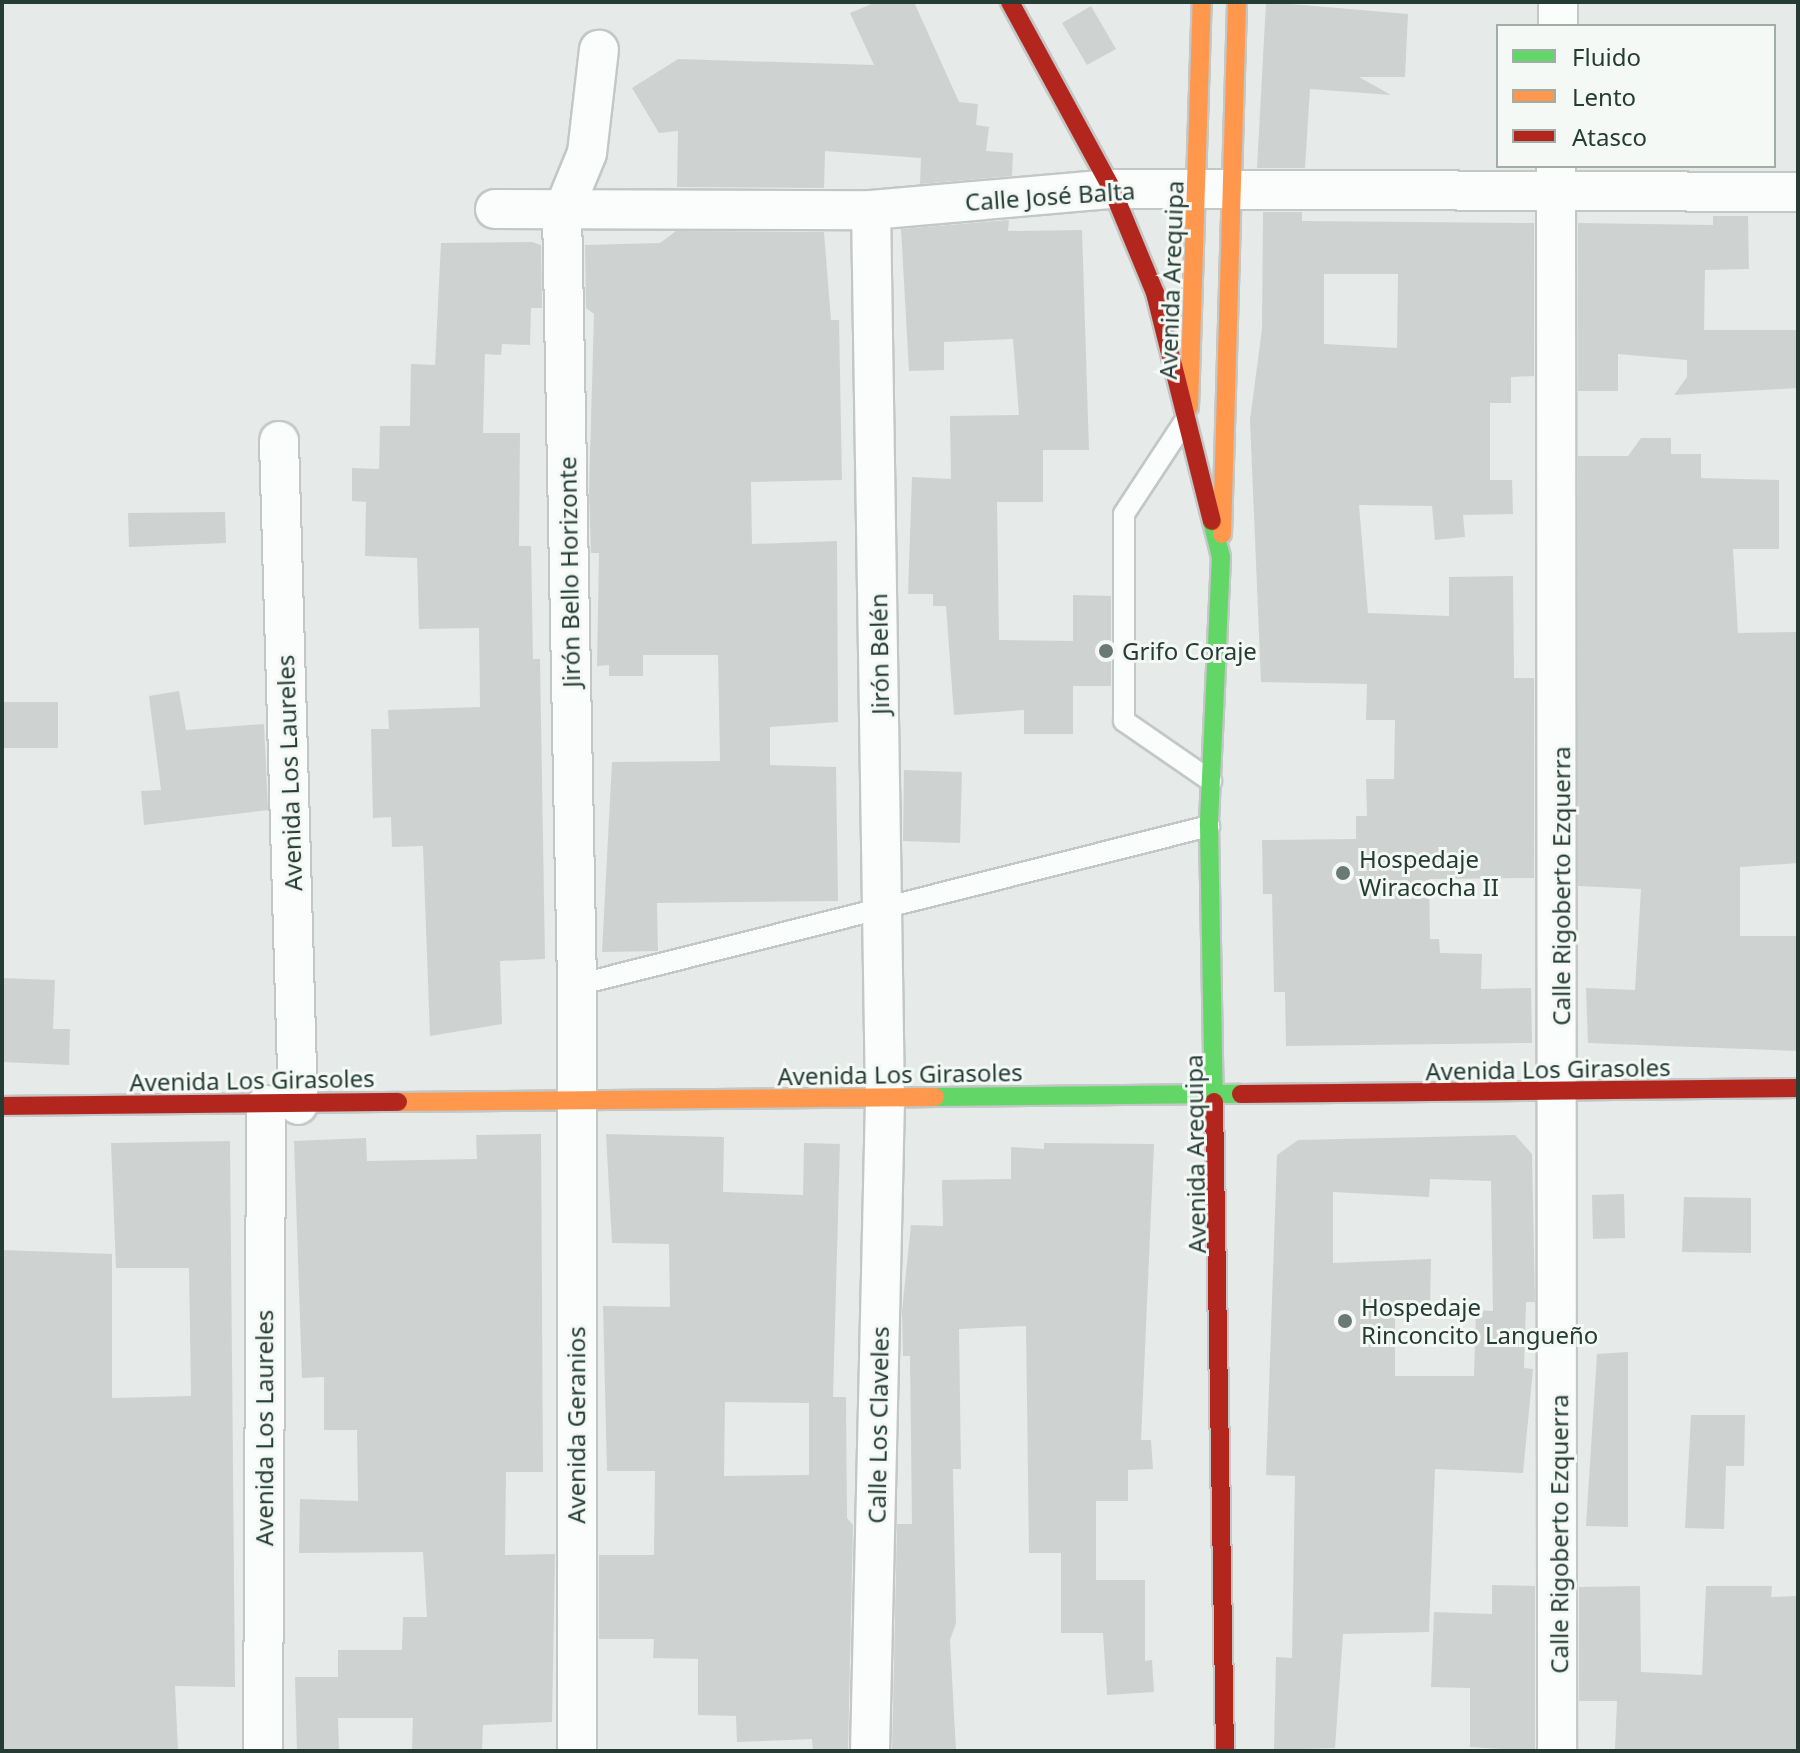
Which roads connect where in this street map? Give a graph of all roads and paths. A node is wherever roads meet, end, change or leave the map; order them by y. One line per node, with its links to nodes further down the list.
1 (1010, 2): 8 (main road)
2 (1202, 2): 9 (main road, Avenida Arequipa)
3 (1237, 2): 9 (main road, Avenida Arequipa)
4 (1558, 2): 5 (street)
5 (1558, 24)
6 (599, 50): 13 (street, Jirón Bello Horizonte)
7 (1556, 178): 9 (street, Calle José Balta); 10 (street, Calle José Balta); 23 (street, Calle Rigoberto Ezquerra)
8 (1112, 189): 9 (street, Calle José Balta); 12 (street, Calle José Balta); 14 (main road)
9 (1215, 190): 14 (main road, Avenida Arequipa); 16 (main road, Avenida Arequipa)
10 (1798, 192)
11 (495, 209): 13 (street, Calle José Balta)
12 (871, 210): 13 (street, Calle José Balta); 19 (street, Jirón Belén)
13 (562, 214): 20 (street, Jirón Bello Horizonte)
14 (1189, 414): 16 (main road, Avenida Arequipa); 17 (lane)
15 (279, 441): 26 (street, Avenida Los Laureles)
16 (1221, 557): 17 (main road, Avenida Arequipa)
17 (1211, 781): 18 (main road, Avenida Arequipa)
18 (1209, 826): 19 (lane); 22 (main road, Avenida Arequipa)
19 (884, 910): 20 (lane); 24 (street, Jirón Belén)
20 (577, 985): 25 (street, Jirón Bello Horizonte)
21 (1798, 1088): 23 (main road, Avenida Los Girasoles)
22 (1219, 1093): 23 (main road, Avenida Los Girasoles); 24 (main road, Avenida Los Girasoles); 31 (main road, Avenida Arequipa)
23 (1562, 1095): 32 (street, Calle Rigoberto Ezquerra)
24 (885, 1099): 25 (main road, Avenida Los Girasoles); 30 (street, Calle Los Claveles)
25 (575, 1100): 26 (main road, Avenida Los Girasoles); 29 (street, Avenida Geranios)
26 (282, 1105): 27 (main road, Avenida Los Girasoles); 28 (street, Avenida Los Laureles)
27 (2, 1106)
28 (263, 1751)
29 (577, 1751)
30 (870, 1751)
31 (1225, 1751)
32 (1557, 1751)

